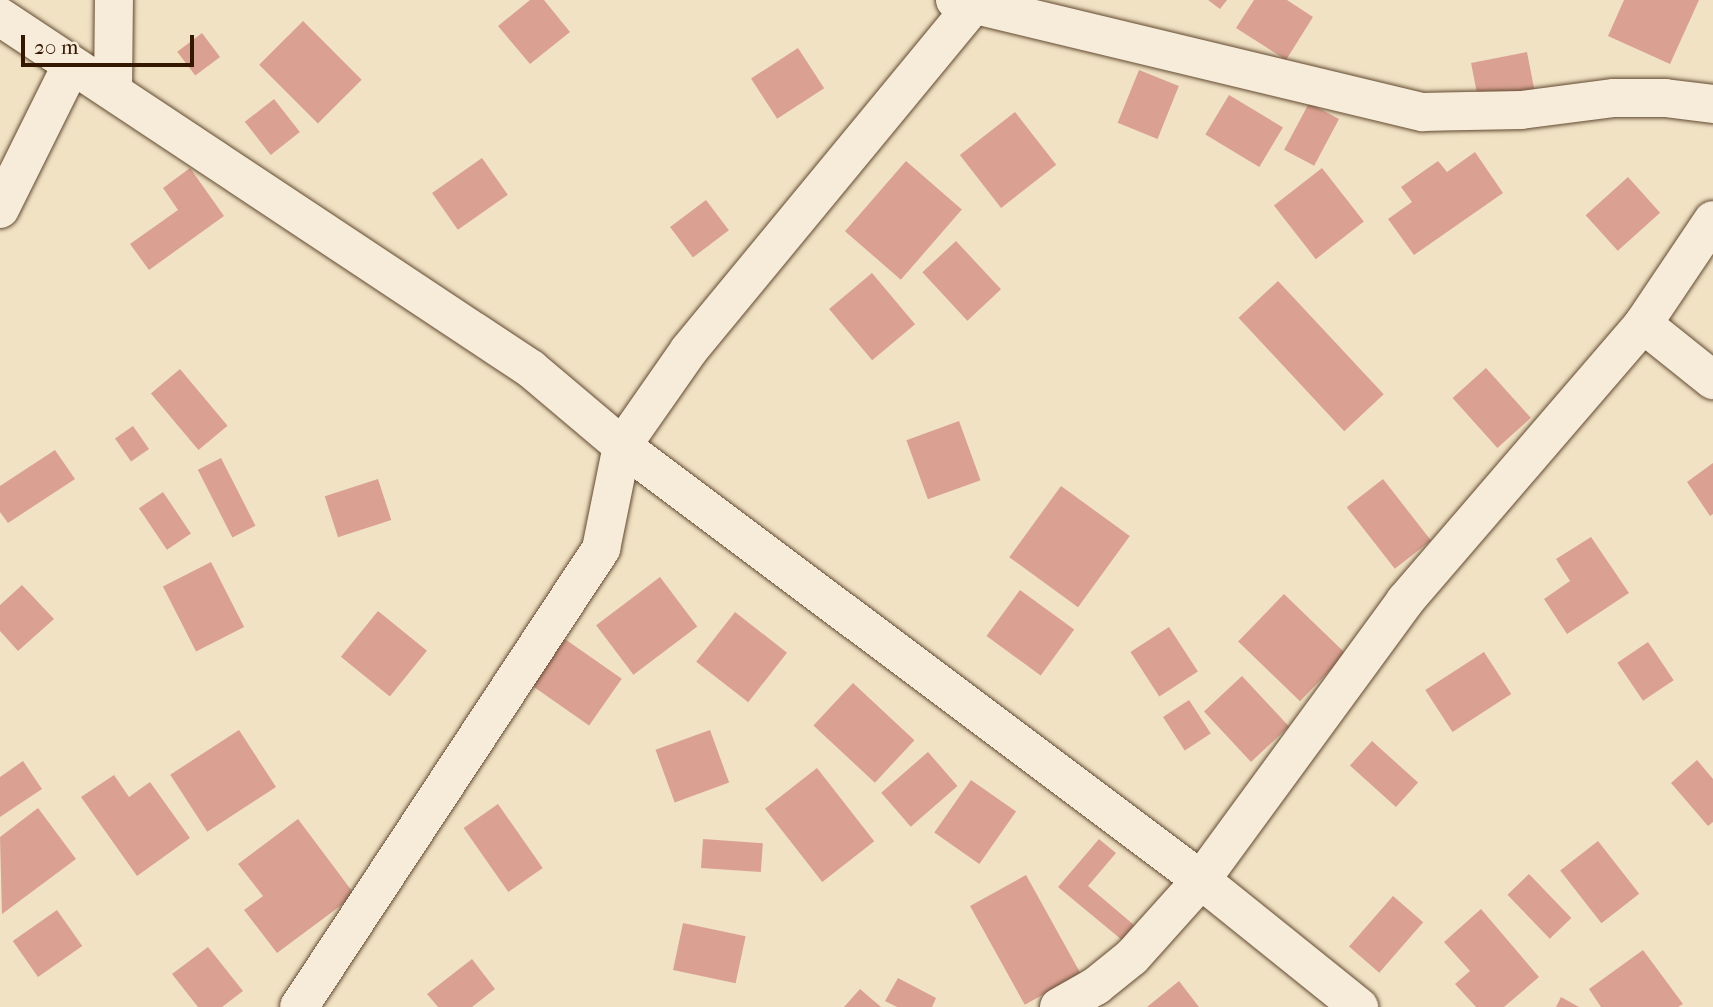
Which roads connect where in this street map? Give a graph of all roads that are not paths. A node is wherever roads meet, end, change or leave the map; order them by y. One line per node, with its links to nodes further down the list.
1 (114, 0): 5 (street)
2 (968, 2): 6 (street); 11 (street)
3 (0, 18): 4 (street)
4 (71, 66): 5 (street); 7 (street)
5 (113, 91): 11 (street)
6 (1713, 104)
7 (0, 209)
8 (1713, 220): 9 (street)
9 (1643, 324): 10 (street); 12 (street)
10 (1713, 380)
11 (622, 446): 12 (street); 13 (street)
12 (1201, 880): 14 (street); 15 (street)
13 (299, 1007)
14 (1059, 1007)
15 (1359, 1007)

